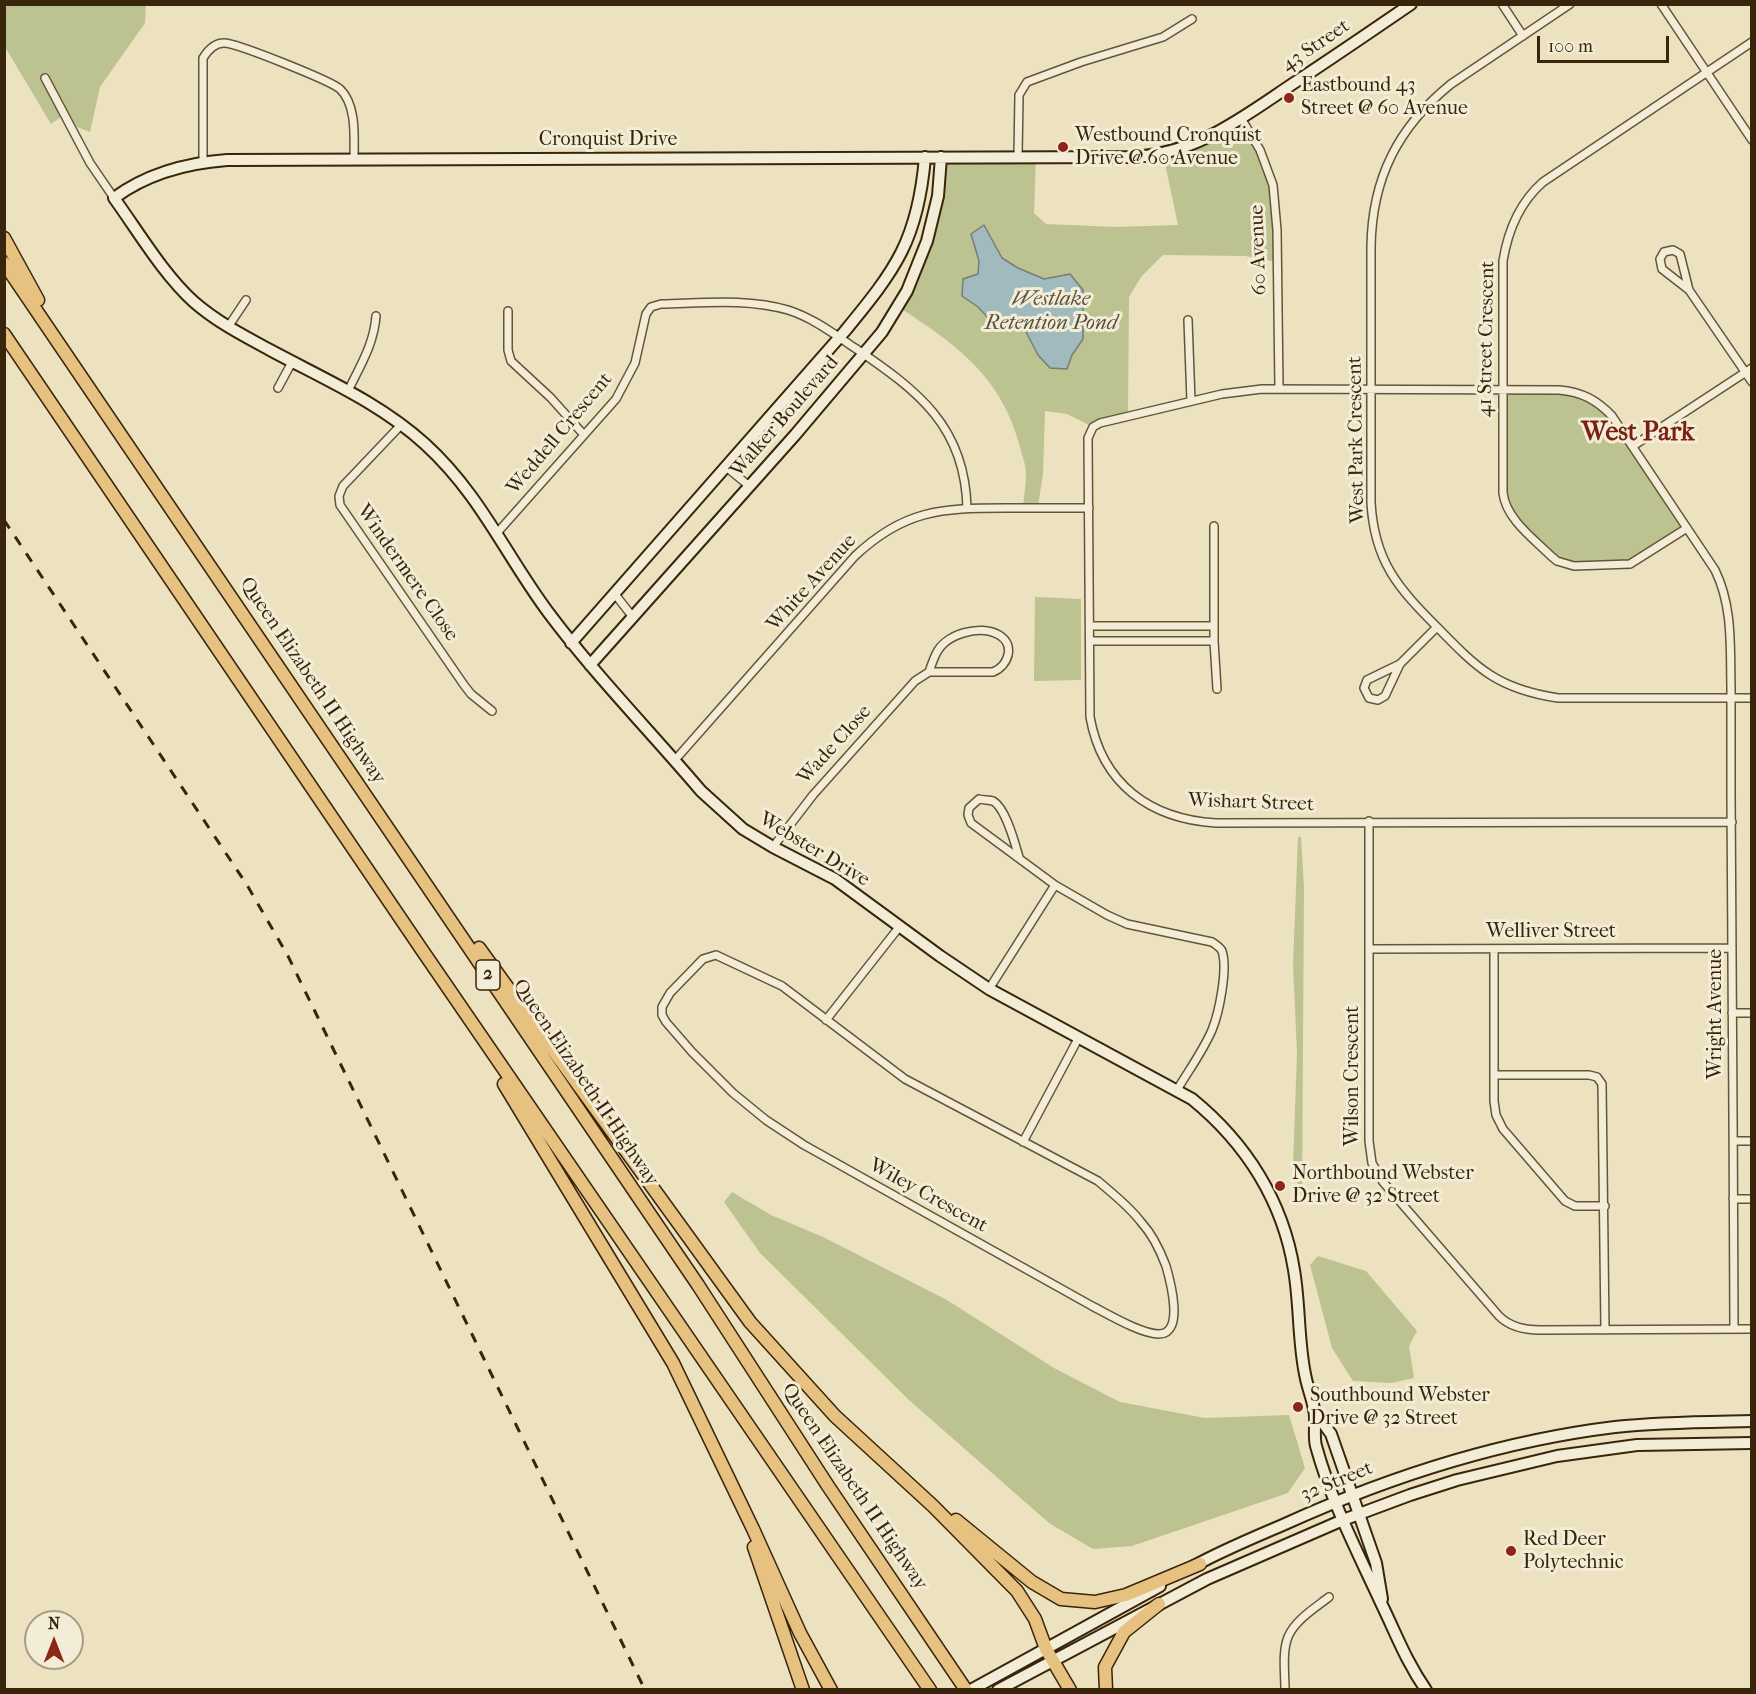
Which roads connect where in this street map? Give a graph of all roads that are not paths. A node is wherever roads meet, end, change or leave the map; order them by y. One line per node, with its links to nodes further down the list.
1 (1412, 4): 10 (street, 43 Street)
2 (1502, 4): 6 (street)
3 (1570, 4): 6 (street, West Park Crescent)
4 (1661, 4): 8 (street)
5 (1192, 19): 12 (street)
6 (1523, 36): 35 (street, West Park Crescent)
7 (1752, 42): 8 (street, 41 Street Crescent)
8 (1706, 72): 11 (street); 36 (street, 41 Street Crescent)
9 (45, 78): 17 (street)
10 (1241, 118): 12 (street, Cronquist Drive); 34 (street, 60 Avenue)
11 (1752, 140)
12 (1018, 156): 14 (street, Cronquist Drive)
13 (925, 157): 14 (street, Cronquist Drive); 15 (street, Cronquist Drive); 27 (street, Walker Boulevard)
14 (941, 157): 28 (street, Walker Boulevard)
15 (354, 159): 16 (street, Cronquist Drive); 16 (street)
16 (203, 162): 17 (street, Cronquist Drive)
17 (114, 198): 25 (street, Webster Drive)
18 (4, 238): 29 (highway)
19 (4, 263): 29 (highway, Queen Elizabeth II Highway / 2)
20 (1689, 290): 20 (street); 31 (street)
21 (246, 300): 25 (street)
22 (507, 312): 40 (street)
23 (376, 316): 37 (street)
24 (1188, 320): 38 (street)
25 (228, 327): 30 (street, Webster Drive)
26 (4, 334): 73 (highway, 2)
27 (839, 337): 28 (street, Weddell Crescent); 40 (street, Weddell Crescent); 42 (street, Walker Boulevard)
28 (864, 354): 43 (street, Walker Boulevard); 44 (street, Weddell Crescent)
29 (70, 359): 68 (highway, Queen Elizabeth II Highway / 2)
30 (292, 362): 33 (street); 37 (street, Webster Drive)
31 (1748, 371): 32 (street); 41 (street)
32 (1752, 382)
33 (278, 388)
34 (1279, 388): 35 (street, Wishart Street); 38 (street, Wishart Street)
35 (1372, 389): 36 (street, Wishart Street); 53 (street, West Park Crescent)
36 (1503, 389): 41 (street, Wishart Street); 47 (street, 41 Street Crescent)
37 (348, 391): 39 (street, Webster Drive)
38 (1191, 401): 45 (street, Wishart Street)
39 (401, 425): 48 (street, Webster Drive); 63 (street, Windermere Close)
40 (584, 435): 48 (street, Weddell Crescent)
41 (1633, 446): 47 (street, Wright Avenue)
42 (725, 466): 43 (street); 49 (street, Walker Boulevard)
43 (748, 485): 50 (street, Walker Boulevard)
44 (967, 508): 45 (street, White Avenue); 64 (street, White Avenue)
45 (1089, 508): 52 (street, Wishart Street)
46 (1214, 525): 51 (street)
47 (1687, 528): 61 (street, Wright Avenue)
48 (497, 532): 56 (street, Webster Drive)
49 (614, 593): 50 (street); 56 (street, Walker Boulevard)
50 (632, 616): 58 (street, Walker Boulevard)
51 (1214, 626): 52 (street); 55 (street)
52 (1090, 627): 54 (street, Wishart Street)
53 (1437, 627): 57 (street); 61 (street, West Park Crescent)
54 (1090, 641): 55 (street); 65 (street, Wishart Street)
55 (1214, 641): 60 (street)
56 (571, 643): 58 (street, Webster Drive)
57 (1400, 664): 57 (street)
58 (590, 665): 64 (street, Webster Drive)
59 (929, 672): 59 (street, Wade Close); 67 (street, Wade Close)
60 (1217, 689)
61 (1731, 698): 62 (street, West Park Crescent); 66 (street, Wright Avenue)
62 (1752, 698)
63 (492, 711)
64 (675, 760): 67 (street, Webster Drive)
65 (1369, 821): 66 (street, Wishart Street); 74 (street, Wilson Crescent)
66 (1732, 822): 72 (street, Wright Avenue)
67 (773, 847): 71 (street, Webster Drive)
68 (408, 857): 96 (highway); 110 (highway, Queen Elizabeth II Highway / 2)
69 (1019, 857): 69 (street); 70 (street)
70 (1055, 885): 76 (street); 82 (street)
71 (900, 926): 76 (street, Webster Drive); 79 (street)
72 (1732, 948): 75 (street, Welliver Street); 78 (street, Wright Avenue)
73 (422, 950): 95 (highway); 109 (highway, 2)
74 (1369, 950): 75 (street, Welliver Street); 91 (street, Wilson Crescent)
75 (1494, 950): 81 (street)
76 (989, 989): 80 (street, Webster Drive)
77 (1752, 1012): 78 (street)
78 (1732, 1013): 83 (street, Wright Avenue)
79 (826, 1020): 85 (street, Wiley Crescent); 85 (street, Wiley Crescent)
80 (1078, 1037): 82 (street, Webster Drive); 85 (street)
81 (1494, 1075): 88 (street); 88 (street)
82 (1177, 1090): 92 (street, Webster Drive)
83 (1733, 1141): 84 (street); 87 (street, Wright Avenue)
84 (1752, 1141)
85 (1023, 1142)
86 (1752, 1198): 87 (street)
87 (1733, 1199): 89 (street, Wright Avenue)
88 (1605, 1206): 91 (street)
89 (1734, 1329): 90 (street, Wilson Crescent); 91 (street, Wilson Crescent)
90 (1752, 1329)
91 (1605, 1330)
92 (1315, 1412): 97 (street, Webster Drive); 98 (street, Webster Drive)
93 (1752, 1421): 97 (street, 32 Street)
94 (1752, 1443): 99 (street, 32 Street)
95 (725, 1470): 107 (highway); 108 (highway)
96 (915, 1490): 101 (highway); 105 (highway)
97 (1352, 1494): 98 (street, 32 Street); 99 (street, Webster Drive)
98 (1336, 1501): 100 (street, Webster Drive); 101 (street, 32 Street)
99 (1358, 1514): 100 (street, 32 Street); 104 (street, Webster Drive)
100 (1343, 1520): 103 (street, 32 Street); 104 (street, Webster Drive)
101 (1200, 1564): 105 (street, 32 Street)
102 (1329, 1597): 114 (street)
103 (1159, 1604): 106 (street, 32 Street); 113 (highway)
104 (1383, 1606): 115 (street)
105 (1046, 1649): 106 (highway); 110 (street, 32 Street)
106 (1053, 1660): 111 (street, 32 Street); 112 (highway)
107 (803, 1689)
108 (831, 1689)
109 (930, 1689)
110 (969, 1689)
111 (999, 1689)
112 (1070, 1689)
113 (1106, 1689)
114 (1285, 1689)
115 (1426, 1689)

